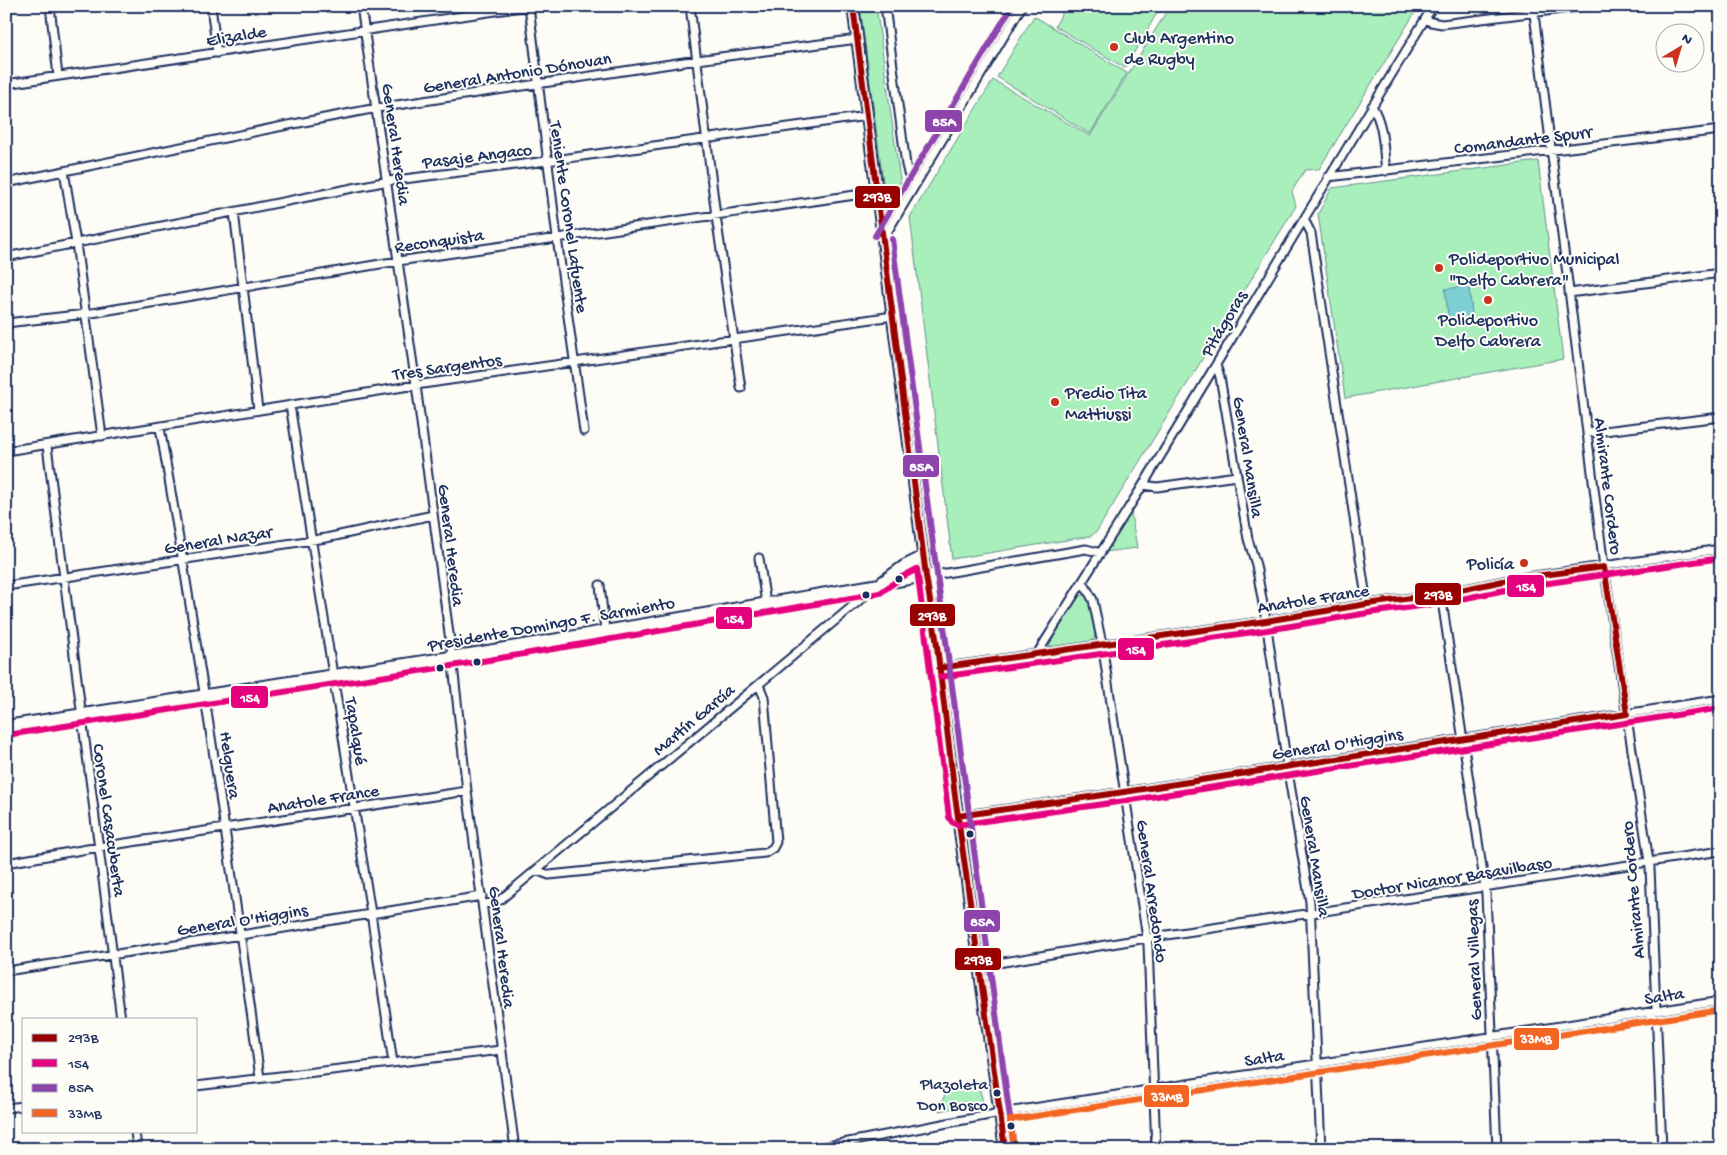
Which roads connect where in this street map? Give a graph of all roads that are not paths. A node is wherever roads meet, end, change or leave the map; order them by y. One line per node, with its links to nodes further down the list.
1 (50, 6): 17 (street)
2 (211, 6): 15 (street)
3 (361, 6): 13 (street, General Heredia)
4 (529, 6): 13 (street, Elizalde); 19 (street, Teniente Coronel Lafuente)
5 (690, 6): 16 (street)
6 (854, 6): 14 (main road)
7 (885, 6): 32 (street)
8 (1022, 6): 32 (street)
9 (1433, 6): 12 (street, Pitágoras)
10 (1587, 6): 11 (street)
11 (1534, 10): 12 (street); 25 (street, Almirante Cordero)
12 (1425, 19): 20 (street, Pitágoras)
13 (364, 31): 15 (street, Elizalde); 21 (street, General Heredia)
14 (858, 40): 16 (street, General Antonio Dónovan); 22 (main road)
15 (216, 54): 17 (street, Elizalde)
16 (697, 60): 19 (street, General Antonio Dónovan); 24 (street)
17 (58, 76): 18 (street, Elizalde)
18 (6, 84)
19 (538, 84): 21 (street, General Antonio Dónovan); 26 (street, Teniente Coronel Lafuente)
20 (1372, 106): 28 (street); 29 (street, Pitágoras)
21 (377, 108): 27 (street, General Antonio Dónovan); 30 (street, General Heredia)
22 (867, 116): 24 (street, Pasaje Angaco); 33 (main road)
23 (1721, 130): 25 (street, Comandante Spurr)
24 (707, 138): 26 (street, Pasaje Angaco); 35 (street)
25 (1551, 151): 28 (street, Comandante Spurr); 44 (street, Almirante Cordero)
26 (547, 161): 30 (street, Pasaje Angaco); 37 (street, Teniente Coronel Lafuente)
27 (64, 171): 31 (street, General Antonio Dónovan); 39 (street)
28 (1386, 171): 29 (street, Comandante Spurr)
29 (1328, 178): 36 (street, Pitágoras)
30 (388, 181): 34 (street, Pasaje Angaco); 41 (street, General Heredia)
31 (6, 182)
32 (916, 184): 38 (street)
33 (876, 192): 35 (street, Reconquista); 38 (main road)
34 (234, 212): 39 (street, Pasaje Angaco); 43 (street)
35 (716, 216): 37 (street, Reconquista); 48 (street)
36 (1304, 218): 50 (street, Pitágoras); 80 (street)
37 (557, 238): 41 (street, Reconquista); 49 (street, Teniente Coronel Lafuente)
38 (883, 240): 46 (main road)
39 (76, 243): 40 (street, Pasaje Angaco); 45 (street)
40 (6, 257)
41 (398, 261): 43 (street, Reconquista); 51 (street, General Heredia)
42 (1721, 273): 44 (street)
43 (244, 287): 45 (street, Reconquista); 54 (street)
44 (1570, 293): 58 (street, Almirante Cordero)
45 (86, 314): 47 (street, Reconquista); 59 (street)
46 (893, 316): 48 (street, Tres Sargentos); 68 (main road)
47 (6, 323)
48 (733, 339): 49 (street, Tres Sargentos); 52 (street)
49 (575, 362): 51 (street, Tres Sargentos); 57 (street, Teniente Coronel Lafuente)
50 (1216, 365): 62 (street, General Mansilla); 63 (street, Pitágoras)
51 (416, 385): 53 (street, Tres Sargentos); 64 (street, General Heredia)
52 (741, 388)
53 (290, 405): 54 (street, Tres Sargentos); 65 (street, Tapalqué)
54 (258, 410): 56 (street, Tres Sargentos)
55 (1721, 417): 58 (street)
56 (160, 428): 59 (street, Tres Sargentos); 70 (street, Helguera)
57 (584, 431)
58 (1587, 433): 71 (street, Almirante Cordero)
59 (102, 436): 60 (street, Tres Sargentos)
60 (47, 446): 61 (street, Tres Sargentos); 73 (street, Coronel Casacuberta)
61 (6, 452)
62 (1237, 476): 63 (street); 81 (street, General Mansilla)
63 (1143, 485): 67 (street, Pitágoras)
64 (434, 515): 65 (street, General Nazar); 85 (street, General Heredia)
65 (313, 540): 70 (street, General Nazar); 87 (street, Tapalqué)
66 (1721, 549): 71 (street, Anatole France)
67 (1101, 553): 72 (street, Presidente Domingo F. Sarmiento); 74 (street, Pitágoras)
68 (924, 556): 72 (main road); 76 (main road, Martín García)
69 (759, 558): 79 (street)
70 (184, 560): 73 (street, General Nazar); 89 (street, Helguera)
71 (1604, 567): 78 (street, Anatole France); 92 (street, Almirante Cordero)
72 (929, 576): 76 (main road, Presidente Domingo F. Sarmiento); 86 (main road)
73 (64, 578): 77 (street, General Nazar); 91 (street, Coronel Casacuberta)
74 (1083, 582): 83 (street, General Arredondo); 84 (street, Pitágoras)
75 (600, 584): 82 (street)
76 (879, 584): 79 (main road, Presidente Domingo F. Sarmiento); 88 (street, Martín García)
77 (6, 586)
78 (1440, 594): 80 (street, Anatole France); 94 (street, General Villegas)
79 (766, 603): 82 (main road, Presidente Domingo F. Sarmiento)
80 (1367, 604): 81 (street, Anatole France)
81 (1266, 621): 83 (street, Anatole France); 95 (street, General Mansilla)
82 (606, 630): 85 (main road, Presidente Domingo F. Sarmiento)
83 (1102, 644): 84 (street, Anatole France); 97 (street, General Arredondo)
84 (1037, 654): 86 (street, Anatole France)
85 (452, 656): 87 (main road, Presidente Domingo F. Sarmiento); 96 (street, General Heredia)
86 (939, 668): 99 (main road)
87 (333, 676): 89 (main road, Presidente Domingo F. Sarmiento); 98 (street, Tapalqué)
88 (760, 685): 105 (street, Martín García); 105 (street)
89 (205, 694): 91 (main road, Presidente Domingo F. Sarmiento); 100 (street, Helguera)
90 (1721, 699): 92 (street, General O'Higgins)
91 (81, 714): 93 (main road, Presidente Domingo F. Sarmiento); 101 (street, Coronel Casacuberta)
92 (1627, 714): 94 (street, General O'Higgins); 103 (street, Almirante Cordero)
93 (6, 726)
94 (1463, 738): 95 (street, General O'Higgins); 106 (street, General Villegas)
95 (1287, 766): 97 (street, General O'Higgins); 109 (street, General Mansilla)
96 (467, 791): 98 (street, Anatole France); 107 (street, General Heredia)
97 (1124, 792): 99 (street, General O'Higgins); 111 (street, General Arredondo)
98 (354, 808): 100 (street, Anatole France); 108 (street, Tapalqué)
99 (958, 816): 113 (main road)
100 (225, 828): 101 (street, Anatole France); 110 (street, Helguera)
101 (98, 847): 104 (street, Anatole France); 112 (street, Coronel Casacuberta)
102 (1721, 850): 103 (street, Doctor Nicanor Basavilbaso)
103 (1648, 861): 106 (street, Doctor Nicanor Basavilbaso); 116 (street, Almirante Cordero)
104 (6, 863)
105 (536, 870): 107 (street, Martín García)
106 (1485, 886): 109 (street, Doctor Nicanor Basavilbaso); 118 (street, General Villegas)
107 (482, 900): 108 (street, General O'Higgins); 119 (street, General Heredia)
108 (371, 913): 110 (street, General O'Higgins); 120 (street, Tapalqué)
109 (1311, 914): 111 (street, Doctor Nicanor Basavilbaso); 121 (street, General Mansilla)
110 (241, 936): 112 (street, General O'Higgins); 122 (street, Helguera)
111 (1147, 938): 113 (street, Doctor Nicanor Basavilbaso); 124 (street, General Arredondo)
112 (113, 955): 114 (street, General O'Higgins); 117 (street, Coronel Casacuberta)
113 (980, 966): 127 (main road)
114 (6, 971)
115 (1721, 1001): 116 (street, Salta)
116 (1655, 1012): 118 (street, Salta); 136 (street, Almirante Cordero)
117 (121, 1018)
118 (1492, 1037): 121 (street, Salta); 135 (street, General Villegas)
119 (501, 1050): 120 (street); 130 (street, General Heredia)
120 (393, 1063): 122 (street)
121 (1318, 1063): 124 (street, Salta); 134 (street, General Mansilla)
122 (260, 1078): 123 (street)
123 (198, 1086)
124 (1154, 1089): 127 (street, Salta); 133 (street, General Arredondo)
125 (22, 1106): 126 (street)
126 (6, 1108)
127 (1000, 1113): 131 (street, Salta); 132 (main road)
128 (135, 1132): 129 (street)
129 (137, 1149)
130 (515, 1149)
131 (812, 1149)
132 (1005, 1149)
133 (1156, 1149)
134 (1320, 1149)
135 (1497, 1149)
136 (1662, 1149)

